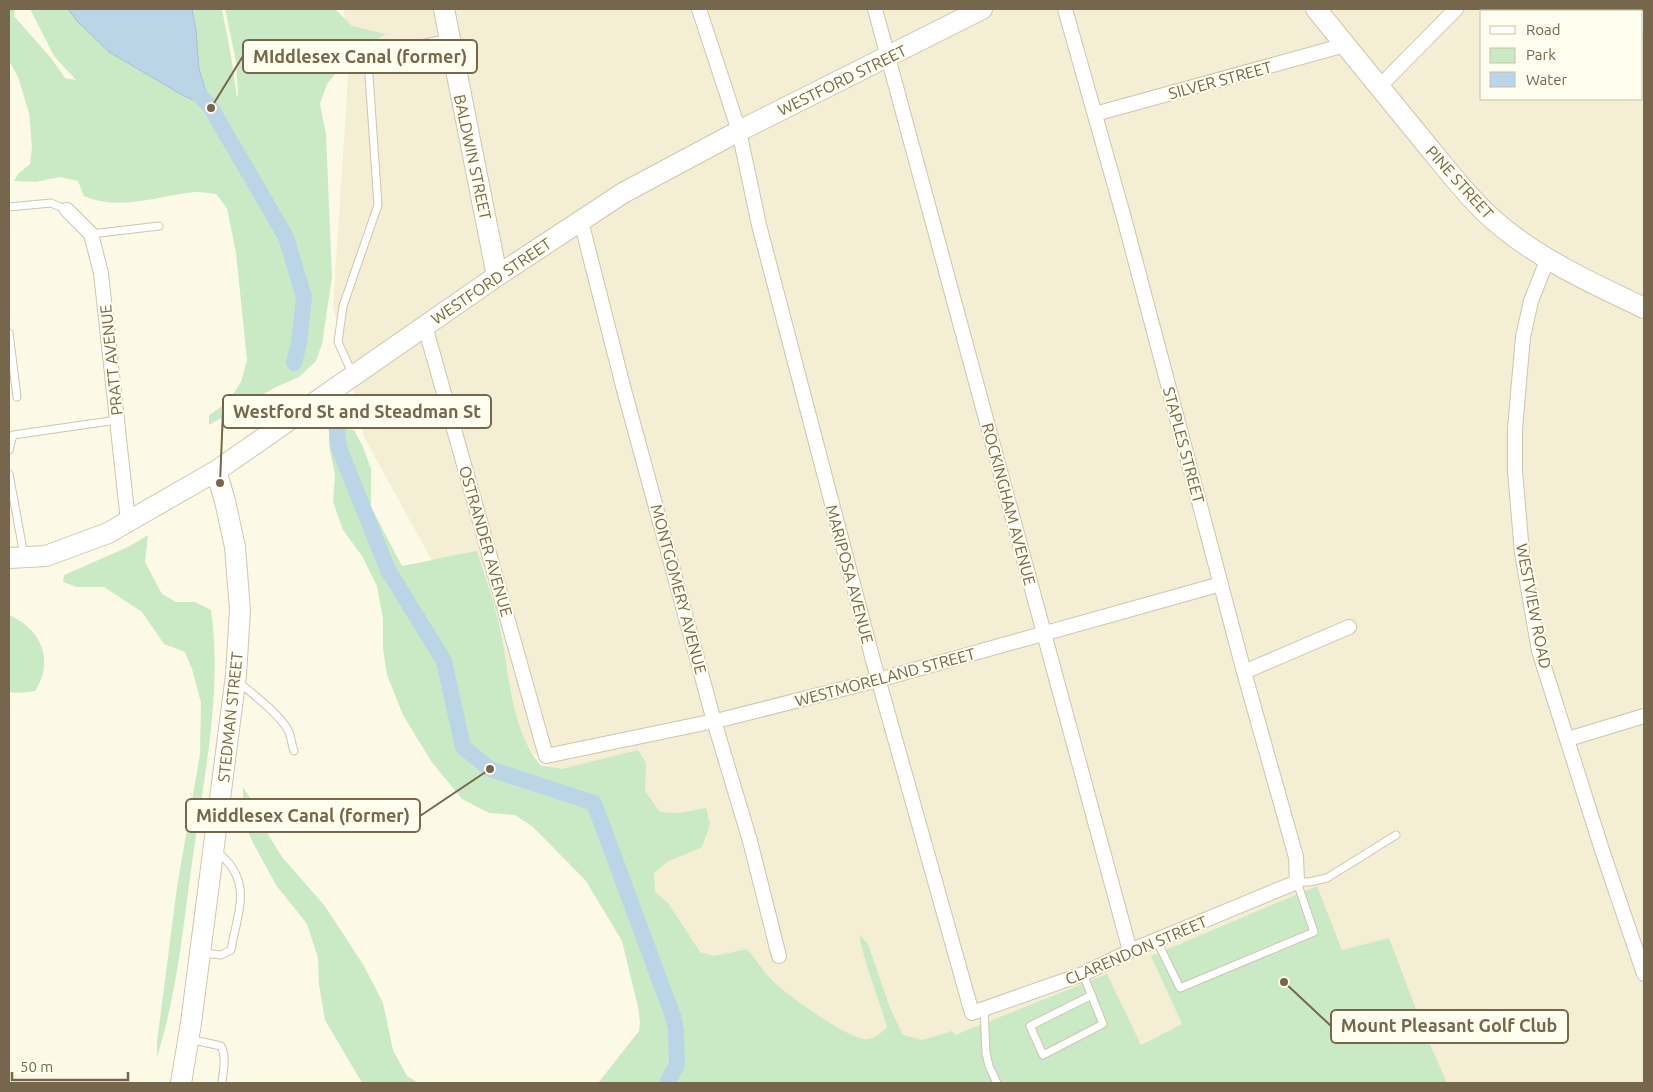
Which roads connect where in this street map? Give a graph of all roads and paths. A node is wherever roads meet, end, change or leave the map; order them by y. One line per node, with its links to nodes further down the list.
1 (444, 9): 8 (main road, BALDWIN STREET)
2 (700, 9): 13 (street, MARIPOSA AVENUE)
3 (875, 9): 10 (street, ROCKINGHAM AVENUE)
4 (982, 9): 10 (main road, WESTFORD STREET)
5 (1065, 9): 12 (street, STAPLES STREET)
6 (1316, 9): 9 (main road, PINE STREET)
7 (1456, 9): 11 (street)
8 (449, 38): 20 (main road, BALDWIN STREET); 24 (lane)
9 (1345, 45): 11 (main road, PINE STREET); 12 (street, SILVER STREET)
10 (888, 57): 13 (main road, WESTFORD STREET); 34 (street, ROCKINGHAM AVENUE)
11 (1379, 87): 19 (main road, PINE STREET)
12 (1095, 114): 32 (street, STAPLES STREET)
13 (739, 131): 16 (main road, WESTFORD STREET); 37 (street, MARIPOSA AVENUE)
14 (9, 207): 15 (lane)
15 (67, 210): 18 (street)
16 (581, 221): 20 (main road, WESTFORD STREET); 39 (street, MONTGOMERY AVENUE)
17 (159, 226): 18 (lane)
18 (91, 234): 26 (street, PRATT AVENUE)
19 (1548, 258): 21 (main road, PINE STREET); 40 (street, WESTVIEW ROAD)
20 (497, 276): 22 (main road, WESTFORD STREET)
21 (1644, 308)
22 (426, 326): 24 (main road, WESTFORD STREET); 42 (street, OSTRANDER AVENUE)
23 (9, 333): 25 (lane)
24 (353, 376): 28 (main road, WESTFORD STREET)
25 (16, 397)
26 (117, 420): 27 (lane); 30 (street, PRATT AVENUE)
27 (9, 450)
28 (216, 471): 30 (main road, WESTFORD STREET); 36 (main road, STEDMAN STREET)
29 (9, 474): 31 (lane)
30 (128, 521): 31 (main road, WESTFORD STREET)
31 (16, 558)
32 (1221, 584): 34 (street, WESTMORELAND STREET); 35 (street, STAPLES STREET)
33 (1349, 627): 35 (street)
34 (1044, 634): 37 (street, WESTMORELAND STREET); 47 (street, ROCKINGHAM AVENUE)
35 (1244, 672): 45 (street, STAPLES STREET)
36 (236, 680): 41 (lane); 44 (main road, STEDMAN STREET)
37 (878, 680): 39 (street, WESTMORELAND STREET); 53 (street, MARIPOSA AVENUE)
38 (1644, 716): 40 (street)
39 (714, 721): 42 (street, WESTMORELAND STREET); 49 (street, MONTGOMERY AVENUE)
40 (1568, 739): 51 (street, WESTVIEW ROAD)
41 (294, 752)
42 (546, 756)
43 (1396, 835): 45 (lane)
44 (214, 849): 48 (main road, STEDMAN STREET); 48 (lane)
45 (1297, 882): 46 (street, CLARENDON STREET); 46 (lane)
46 (1157, 941): 47 (street, CLARENDON STREET)
47 (1130, 952): 50 (street, CLARENDON STREET)
48 (200, 953): 54 (main road, STEDMAN STREET)
49 (779, 956)
50 (1083, 974): 52 (lane); 53 (street, CLARENDON STREET)
51 (1644, 974)
52 (1092, 995): 52 (lane)
53 (978, 1011): 57 (lane)
54 (189, 1039): 55 (main road, STEDMAN STREET); 56 (lane)
55 (181, 1083)
56 (222, 1083)
57 (997, 1083)

